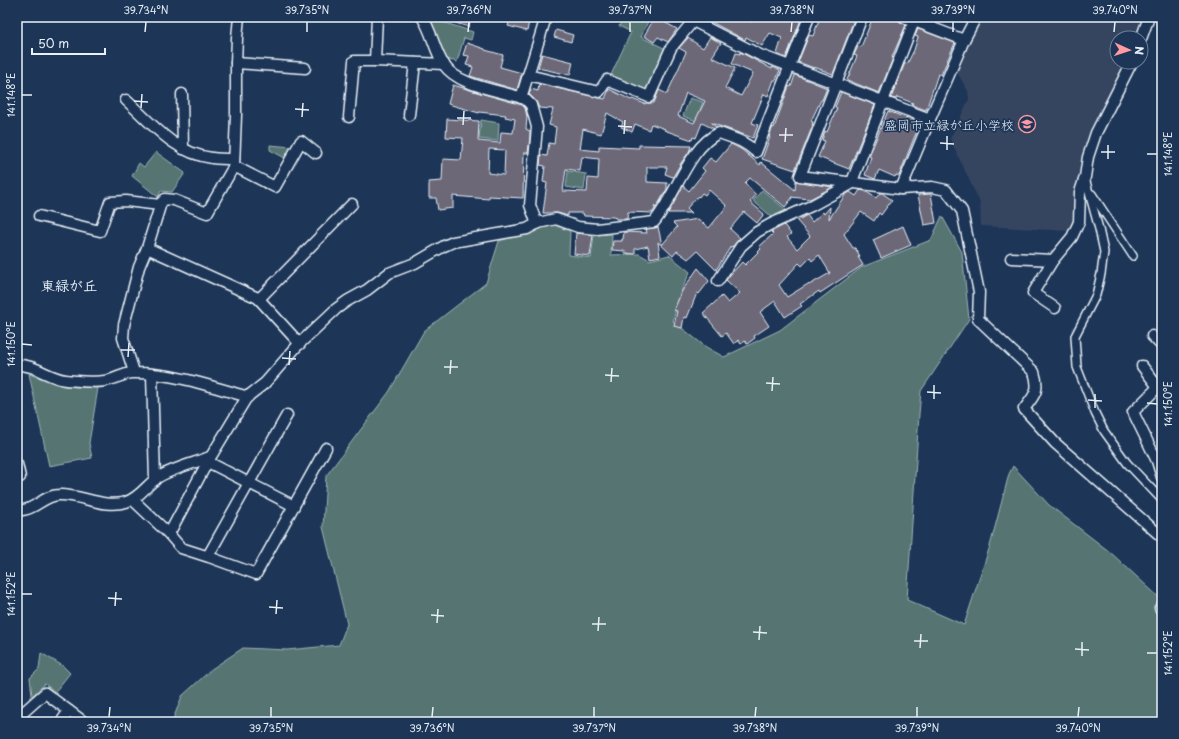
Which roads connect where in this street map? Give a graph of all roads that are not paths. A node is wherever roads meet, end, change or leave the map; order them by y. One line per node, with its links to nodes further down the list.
1 (239, 17): 15 (street)
2 (377, 17): 14 (street)
3 (422, 17): 17 (street)
4 (546, 17): 21 (street)
5 (809, 17): 18 (street)
6 (862, 17): 22 (street)
7 (904, 17): 11 (street)
8 (976, 17): 13 (street)
9 (1149, 17): 12 (street)
10 (689, 19): 18 (street); 21 (street)
11 (914, 21): 13 (street); 26 (street)
12 (1144, 30)
13 (964, 40): 29 (street)
14 (375, 61): 16 (street); 28 (street)
15 (236, 63): 19 (street); 32 (street)
16 (415, 63): 17 (street); 27 (street)
17 (444, 64): 24 (street)
18 (789, 67): 22 (street); 39 (street)
19 (306, 68)
20 (1128, 70): 33 (street)
21 (528, 75): 24 (street)
22 (836, 84): 26 (street); 34 (street)
23 (182, 94): 30 (street)
24 (521, 98): 39 (street)
25 (126, 100): 30 (street)
26 (883, 102): 29 (street); 34 (street)
27 (409, 115)
28 (349, 117)
29 (930, 120): 35 (street)
30 (183, 149): 32 (street)
31 (316, 153): 32 (street)
32 (234, 162): 37 (street)
33 (1086, 182): 41 (street); 43 (street); 66 (street)
34 (851, 184): 35 (street); 44 (street)
35 (901, 189): 70 (street)
36 (352, 204): 45 (street)
37 (160, 205): 38 (street); 40 (street)
38 (39, 216)
39 (537, 224): 48 (street)
40 (147, 248): 45 (street); 52 (street)
41 (1133, 256)
42 (1011, 258): 43 (street)
43 (1053, 260): 46 (street)
44 (718, 281)
45 (259, 299): 48 (street)
46 (1055, 308)
47 (1152, 336): 49 (street)
48 (300, 344): 55 (street)
49 (1162, 346)
50 (17, 365): 52 (street)
51 (1142, 366): 54 (street)
52 (134, 372): 53 (street)
53 (152, 374): 55 (street); 63 (street)
54 (1160, 385): 59 (street)
55 (248, 396): 58 (street)
56 (287, 415): 64 (street)
57 (326, 448): 67 (street)
58 (209, 459): 63 (street); 64 (street); 69 (street)
59 (1160, 459): 62 (street)
60 (17, 464): 61 (street)
61 (17, 477)
62 (1162, 477)
63 (155, 480): 65 (street)
64 (249, 482): 67 (street); 71 (street)
65 (133, 500): 68 (street); 69 (street)
66 (1162, 500)
67 (294, 506): 71 (street)
68 (17, 511)
69 (169, 534): 71 (street)
70 (1162, 537)
71 (208, 556)
72 (1162, 606): 73 (street)
73 (1162, 610)
74 (69, 711): 75 (street); 76 (street); 77 (street)
75 (17, 718)
76 (61, 722)
77 (84, 722)

